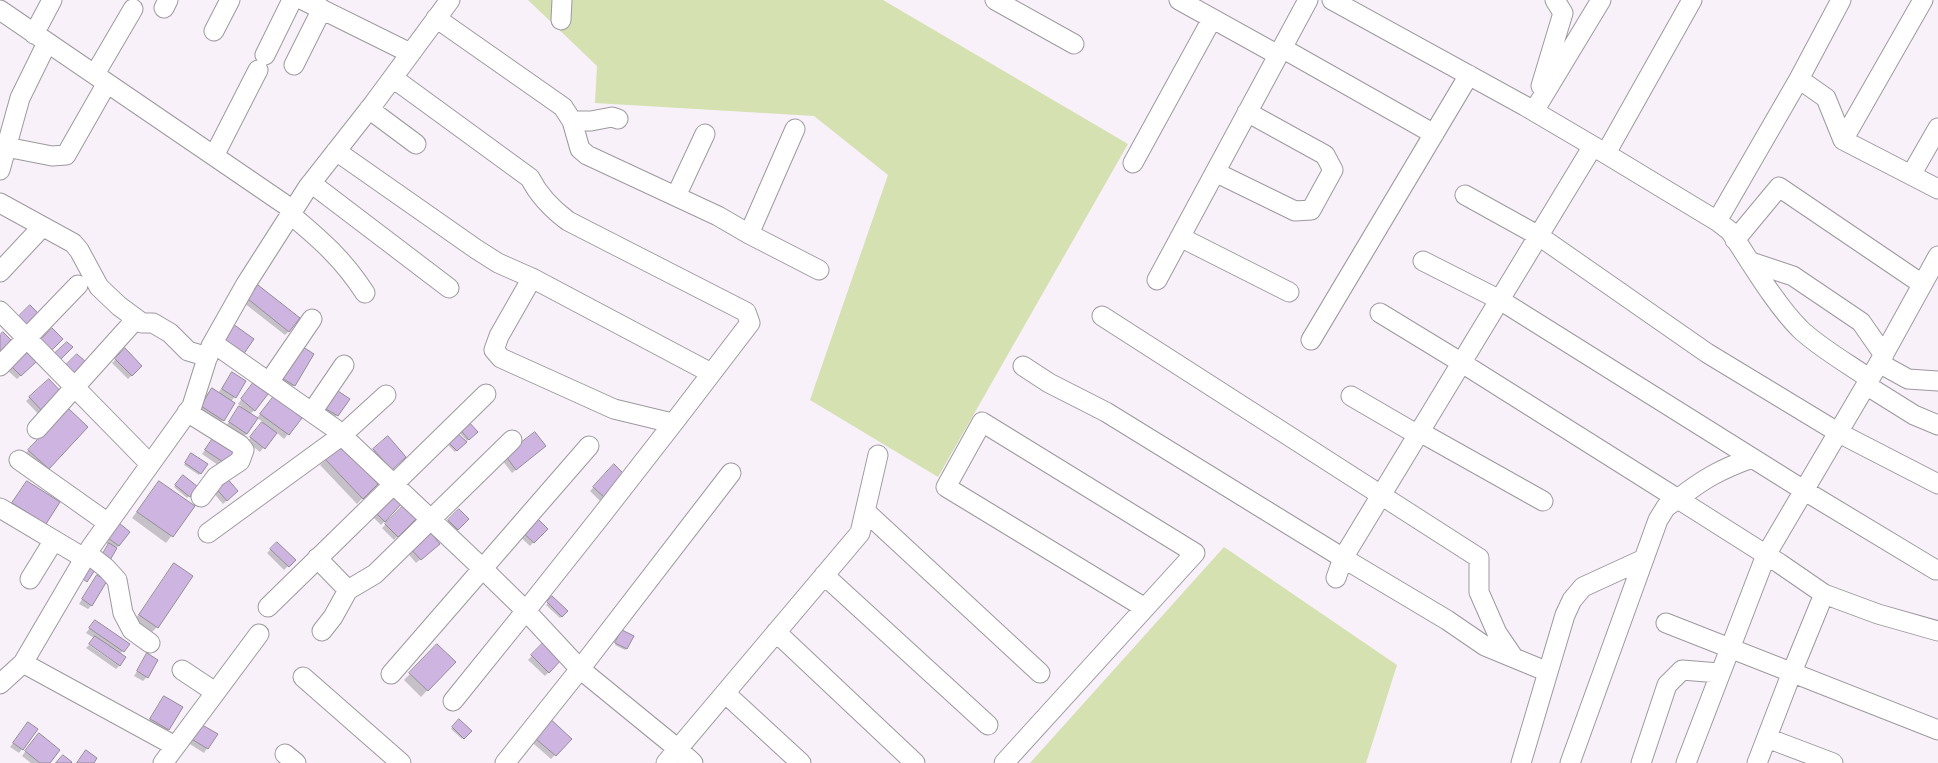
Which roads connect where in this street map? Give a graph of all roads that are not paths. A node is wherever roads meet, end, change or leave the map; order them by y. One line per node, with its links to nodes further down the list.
1 (52, 0): 23 (street)
2 (230, 0): 22 (street)
3 (292, 0): 46 (street)
4 (303, 0): 18 (street)
5 (450, 0): 19 (street)
6 (562, 0): 21 (street)
7 (995, 0): 24 (street)
8 (1179, 0): 20 (street)
9 (1308, 0): 25 (street)
10 (1555, 0): 33 (street)
11 (1601, 0): 33 (street)
12 (1692, 0): 44 (street)
13 (1841, 0): 31 (street)
14 (1923, 0): 41 (street)
15 (1344, 3): 28 (street)
16 (133, 9): 29 (street)
17 (0, 10): 23 (street)
18 (322, 10): 26 (street); 27 (street)
19 (436, 18): 26 (street); 36 (street)
20 (1212, 19): 25 (street); 47 (street)
21 (561, 20)
22 (214, 31)
23 (41, 38): 29 (street); 43 (street)
24 (1074, 44)
25 (1280, 51): 34 (street); 40 (street)
26 (410, 53): 30 (street)
27 (294, 65)
28 (1469, 75): 33 (street); 40 (street)
29 (101, 78): 43 (street); 46 (street)
30 (392, 78): 32 (street); 89 (street)
31 (1799, 79): 41 (street); 57 (street)
32 (369, 109): 42 (street); 45 (street)
33 (1534, 111): 44 (street)
34 (1247, 112): 49 (street); 49 (street)
35 (618, 119): 36 (street)
36 (572, 121): 54 (street)
37 (1938, 128): 50 (street)
38 (796, 129): 59 (street)
39 (705, 134): 54 (street)
40 (1434, 134): 82 (street)
41 (1843, 140): 50 (street)
42 (416, 144)
43 (6, 147): 48 (street)
44 (1600, 149): 57 (street); 60 (street)
45 (336, 150): 51 (street); 68 (street)
46 (214, 156): 56 (street)
47 (1133, 163)
48 (0, 170)
49 (1215, 172): 61 (street)
50 (1911, 175): 52 (street)
51 (311, 183): 56 (street); 72 (street)
52 (1938, 189)
53 (1465, 195): 60 (street)
54 (676, 196): 59 (street)
55 (0, 203): 58 (street)
56 (292, 212): 74 (street); 83 (street)
57 (1717, 221): 62 (street)
58 (42, 227): 67 (street); 79 (street)
59 (748, 234): 66 (street)
60 (1539, 236): 75 (street); 101 (street)
61 (1180, 237): 69 (street); 73 (street)
62 (1735, 240): 65 (street); 70 (street)
63 (1938, 256): 70 (street)
64 (1423, 261): 75 (street)
65 (1751, 262): 88 (street); 88 (street)
66 (820, 270)
67 (0, 272)
68 (532, 278): 89 (street); 98 (street)
69 (1157, 280)
70 (1922, 284): 88 (street)
71 (78, 285): 81 (street)
72 (449, 288)
73 (1289, 292)
74 (365, 293)
75 (1500, 300): 84 (street); 107 (street)
76 (0, 311): 81 (street)
77 (1380, 313): 84 (street)
78 (1102, 316): 114 (street)
79 (136, 319): 83 (street); 92 (street)
80 (312, 319): 91 (street)
81 (27, 339): 86 (street); 92 (street)
82 (1311, 340)
83 (210, 350): 91 (street); 96 (street)
84 (1462, 363): 102 (street); 116 (street)
85 (344, 365): 97 (street)
86 (0, 366)
87 (1023, 366): 127 (street)
88 (1875, 370): 90 (street); 99 (street); 101 (street)
89 (711, 373): 98 (street)
90 (1938, 381)
91 (269, 382): 97 (street)
92 (75, 388): 100 (street); 109 (street)
93 (486, 394): 111 (street)
94 (386, 395): 103 (street)
95 (1351, 396): 102 (street)
96 (187, 412): 109 (street); 115 (street)
97 (312, 412): 103 (street)
98 (672, 424): 138 (street)
99 (1938, 425)
100 (37, 429)
101 (1839, 432): 112 (street); 113 (street)
102 (1419, 434): 114 (street); 117 (street)
103 (341, 436): 111 (street); 122 (street)
104 (512, 440): 120 (street)
105 (589, 446): 129 (street)
106 (878, 455): 119 (street)
107 (1752, 458): 113 (street); 116 (street)
108 (20, 460): 121 (street)
109 (150, 464): 121 (street)
110 (731, 473): 148 (street)
111 (393, 483): 120 (street); 126 (street)
112 (1938, 484)
113 (1805, 491): 124 (street); 130 (street)
114 (1381, 495): 127 (street); 146 (street)
115 (201, 497)
116 (1678, 499): 124 (street); 128 (street)
117 (1543, 501)
118 (0, 508): 123 (street)
119 (865, 510): 131 (street); 152 (street)
120 (432, 519): 129 (street); 134 (street)
121 (108, 523): 125 (street)
122 (208, 533)
123 (54, 540): 125 (street); 133 (street)
124 (1766, 555): 135 (street); 145 (street)
125 (86, 556): 144 (street); 147 (street)
126 (317, 558): 134 (street); 136 (street)
127 (1343, 558): 132 (street); 146 (street)
128 (1644, 559): 150 (street); 174 (street)
129 (482, 568): 138 (street); 154 (street)
130 (1936, 570)
131 (824, 575): 142 (street); 160 (street)
132 (1336, 578)
133 (30, 579)
134 (348, 590): 140 (street)
135 (1824, 594): 141 (street); 151 (street)
136 (268, 607)
137 (1145, 608): 137 (street); 172 (street)
138 (526, 611): 148 (street); 159 (street)
139 (1666, 624): 145 (street)
140 (322, 631)
141 (1938, 631)
142 (776, 632): 158 (street); 165 (street)
143 (259, 634): 157 (street)
144 (150, 642)
145 (1730, 650): 151 (street); 153 (street)
146 (1514, 658): 150 (street)
147 (23, 663): 156 (street); 163 (street)
148 (580, 669): 164 (street); 168 (street)
149 (182, 670): 157 (street)
150 (1548, 672): 173 (street)
151 (1792, 672): 161 (street); 162 (street)
152 (1040, 673)
153 (1719, 673): 175 (street); 176 (street)
154 (391, 674)
155 (303, 677): 167 (street)
156 (0, 684)
157 (215, 692): 163 (street)
158 (725, 693): 164 (street); 171 (street)
159 (453, 701)
160 (988, 725)
161 (1938, 730)
162 (1767, 738): 177 (street); 178 (street)
163 (175, 746): 166 (street)
164 (678, 749): 169 (street); 170 (street)
165 (912, 762)
166 (163, 763)
167 (401, 763)
168 (505, 763)
169 (666, 763)
170 (693, 763)
171 (801, 763)
172 (1004, 763)
173 (1521, 763)
174 (1570, 763)
175 (1641, 763)
176 (1686, 763)
177 (1757, 763)
178 (1833, 763)

